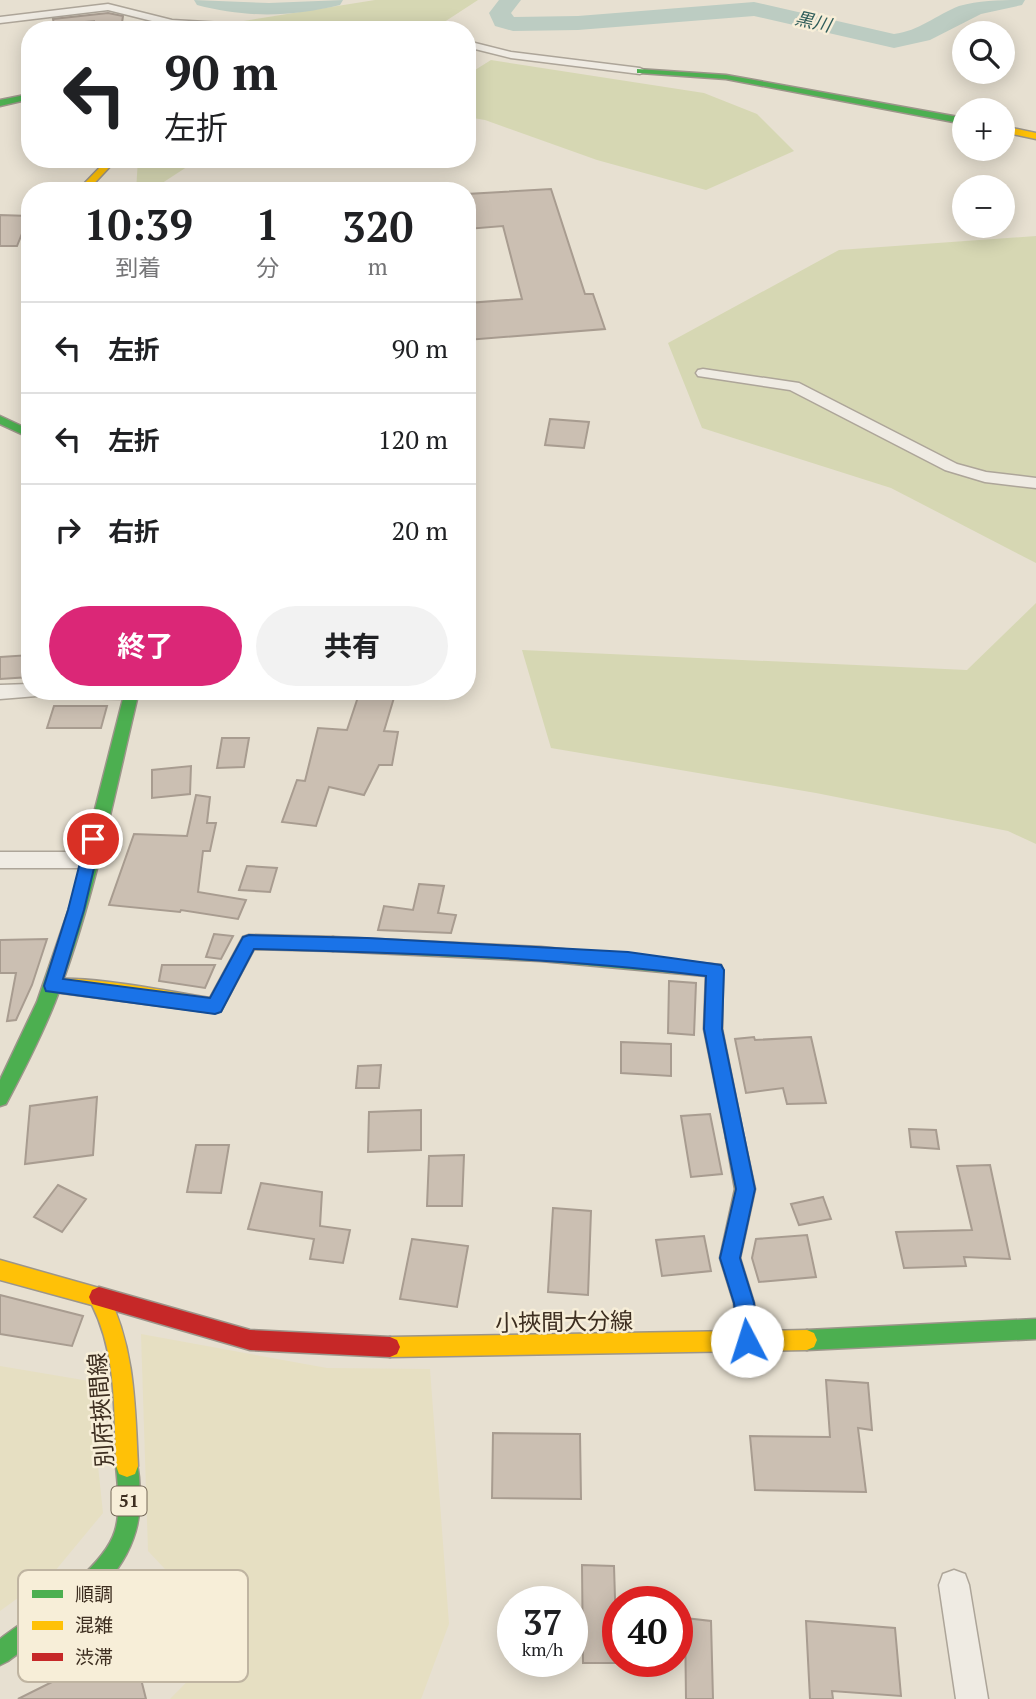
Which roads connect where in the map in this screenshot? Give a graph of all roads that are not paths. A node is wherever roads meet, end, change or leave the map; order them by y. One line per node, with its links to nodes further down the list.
1 (0, 20): 2 (street)
2 (164, 21)
3 (476, 46): 4 (street)
4 (640, 71): 7 (main road)
5 (21, 98): 6 (main road)
6 (0, 103)
7 (952, 119)
8 (1015, 132): 9 (main road)
9 (1036, 136)
10 (104, 168): 11 (main road)
11 (91, 182)
12 (703, 373): 15 (street)
13 (0, 419): 14 (main road)
14 (21, 430)
15 (1036, 483)
16 (21, 691): 17 (street)
17 (0, 692)
18 (130, 700): 20 (main road)
19 (0, 860): 20 (street)
20 (88, 860): 21 (main road)
21 (52, 986): 22 (main road); 26 (main road)
22 (0, 1098)
23 (0, 1270): 24 (main road)
24 (99, 1297): 26 (main road, 小挾間大分線); 27 (main road, 別府挾間線 / 51)
25 (1036, 1329): 26 (main road, 小挾間大分線)
26 (747, 1341)
27 (105, 1570)
28 (954, 1585): 31 (street)
29 (18, 1639): 30 (main road, 別府挾間線 / 51)
30 (0, 1653)
31 (972, 1699)

